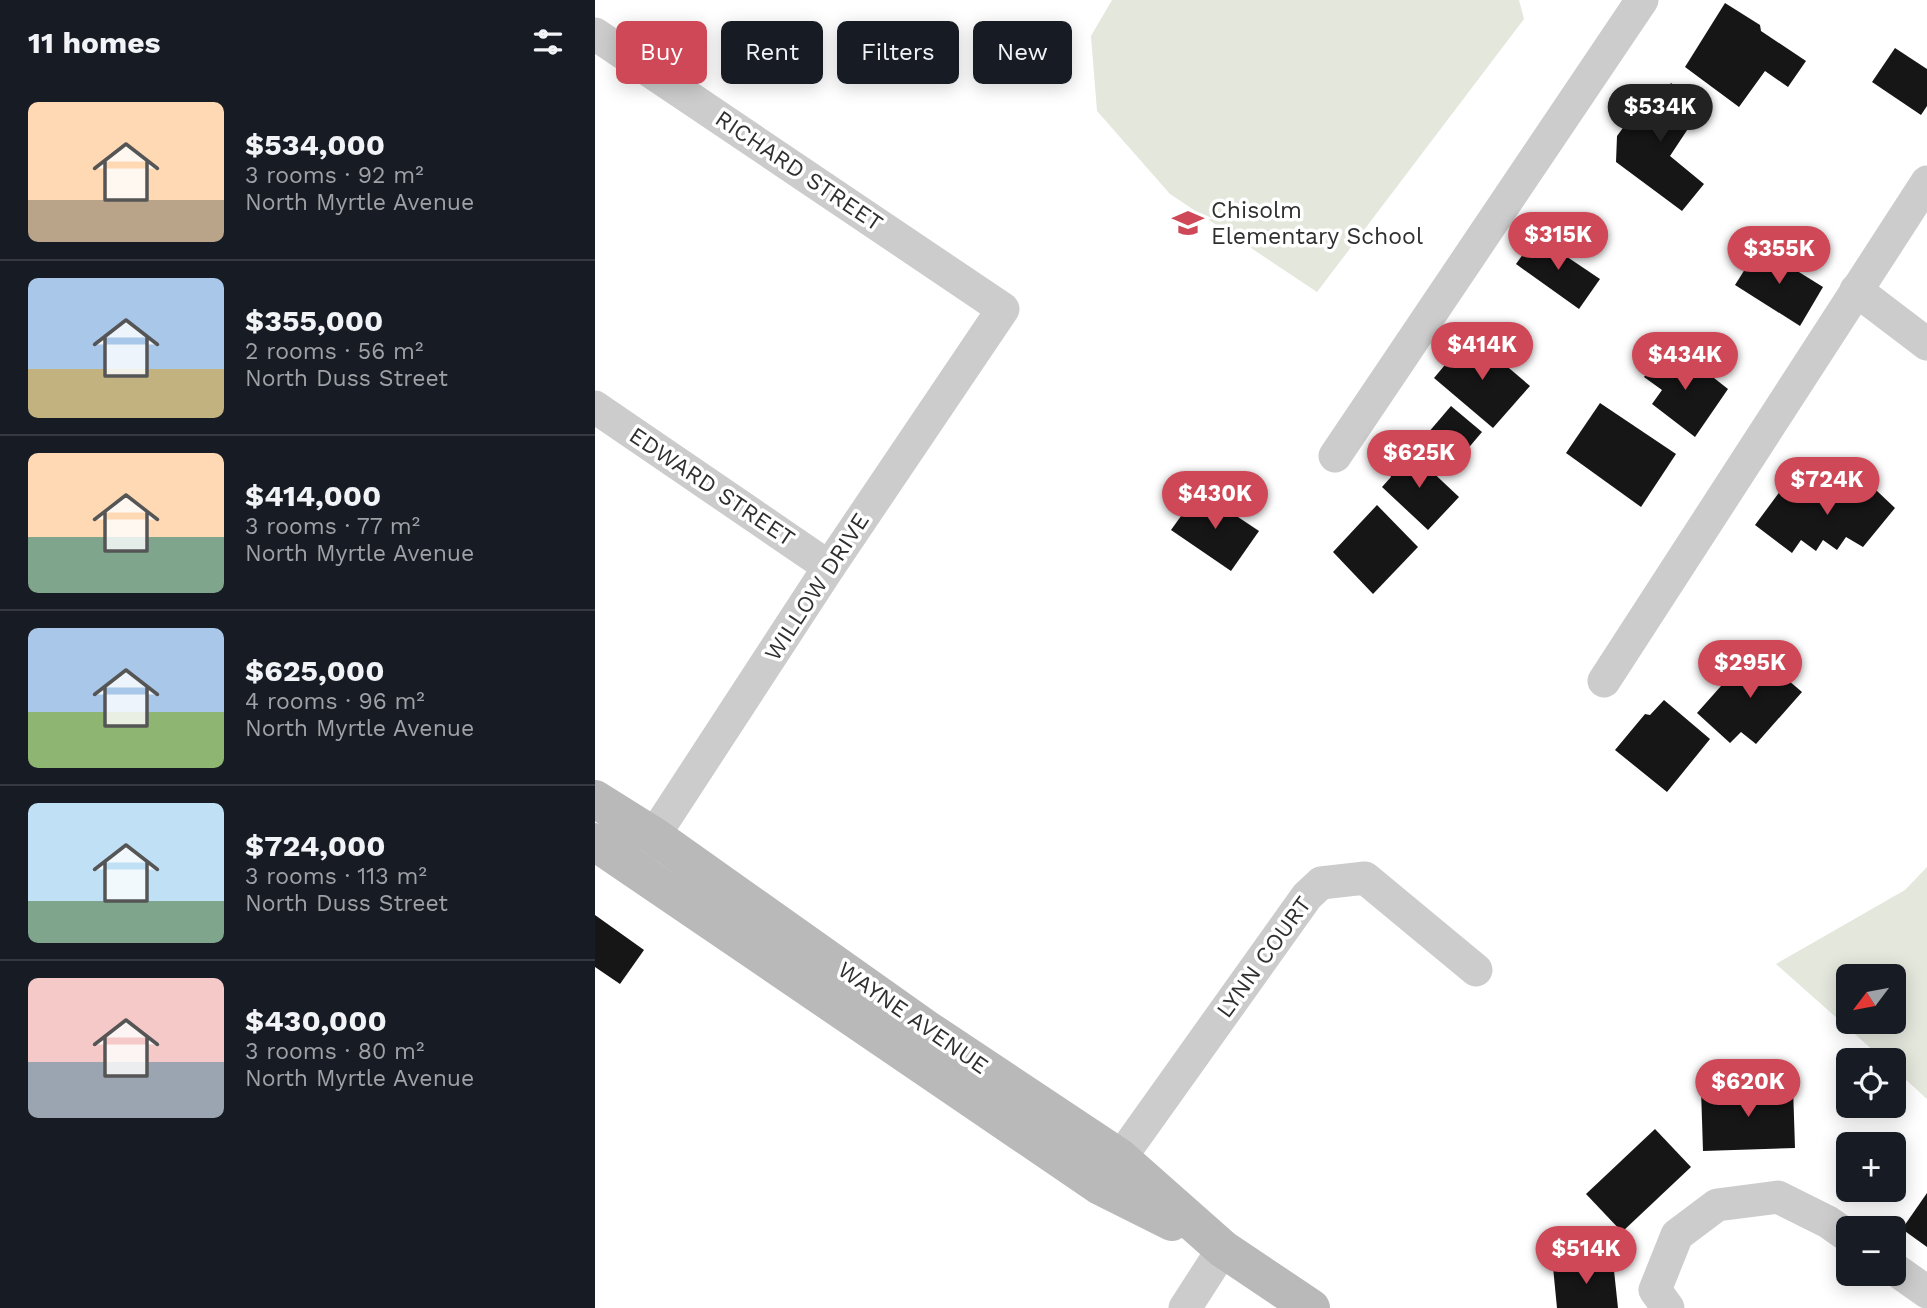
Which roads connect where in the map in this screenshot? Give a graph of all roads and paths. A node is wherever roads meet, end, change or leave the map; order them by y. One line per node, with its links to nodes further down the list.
1 (1642, 0): 8 (street)
2 (595, 34): 5 (street, RICHARD STREET)
3 (1927, 182): 4 (street)
4 (1856, 290): 6 (street); 10 (street)
5 (1003, 309): 9 (street, WILLOW DRIVE)
6 (1927, 344)
7 (595, 407): 9 (street, EDWARD STREET)
8 (1335, 456)
9 (829, 567): 13 (street, WILLOW DRIVE)
10 (1604, 681)
11 (595, 799): 13 (street, WAYNE AVENUE)
12 (595, 842): 13 (street, WAYNE AVENUE)
13 (644, 852): 15 (street, WAYNE AVENUE)
14 (1476, 970): 15 (street, LYNN COURT)
15 (1110, 1172): 17 (street, WAYNE AVENUE)
16 (1836, 1228): 22 (street)
17 (1223, 1248): 20 (street); 21 (street, WAYNE AVENUE)
18 (1906, 1277): 19 (street)
19 (1927, 1292)
20 (1185, 1308)
21 (1311, 1308)
22 (1668, 1308)

